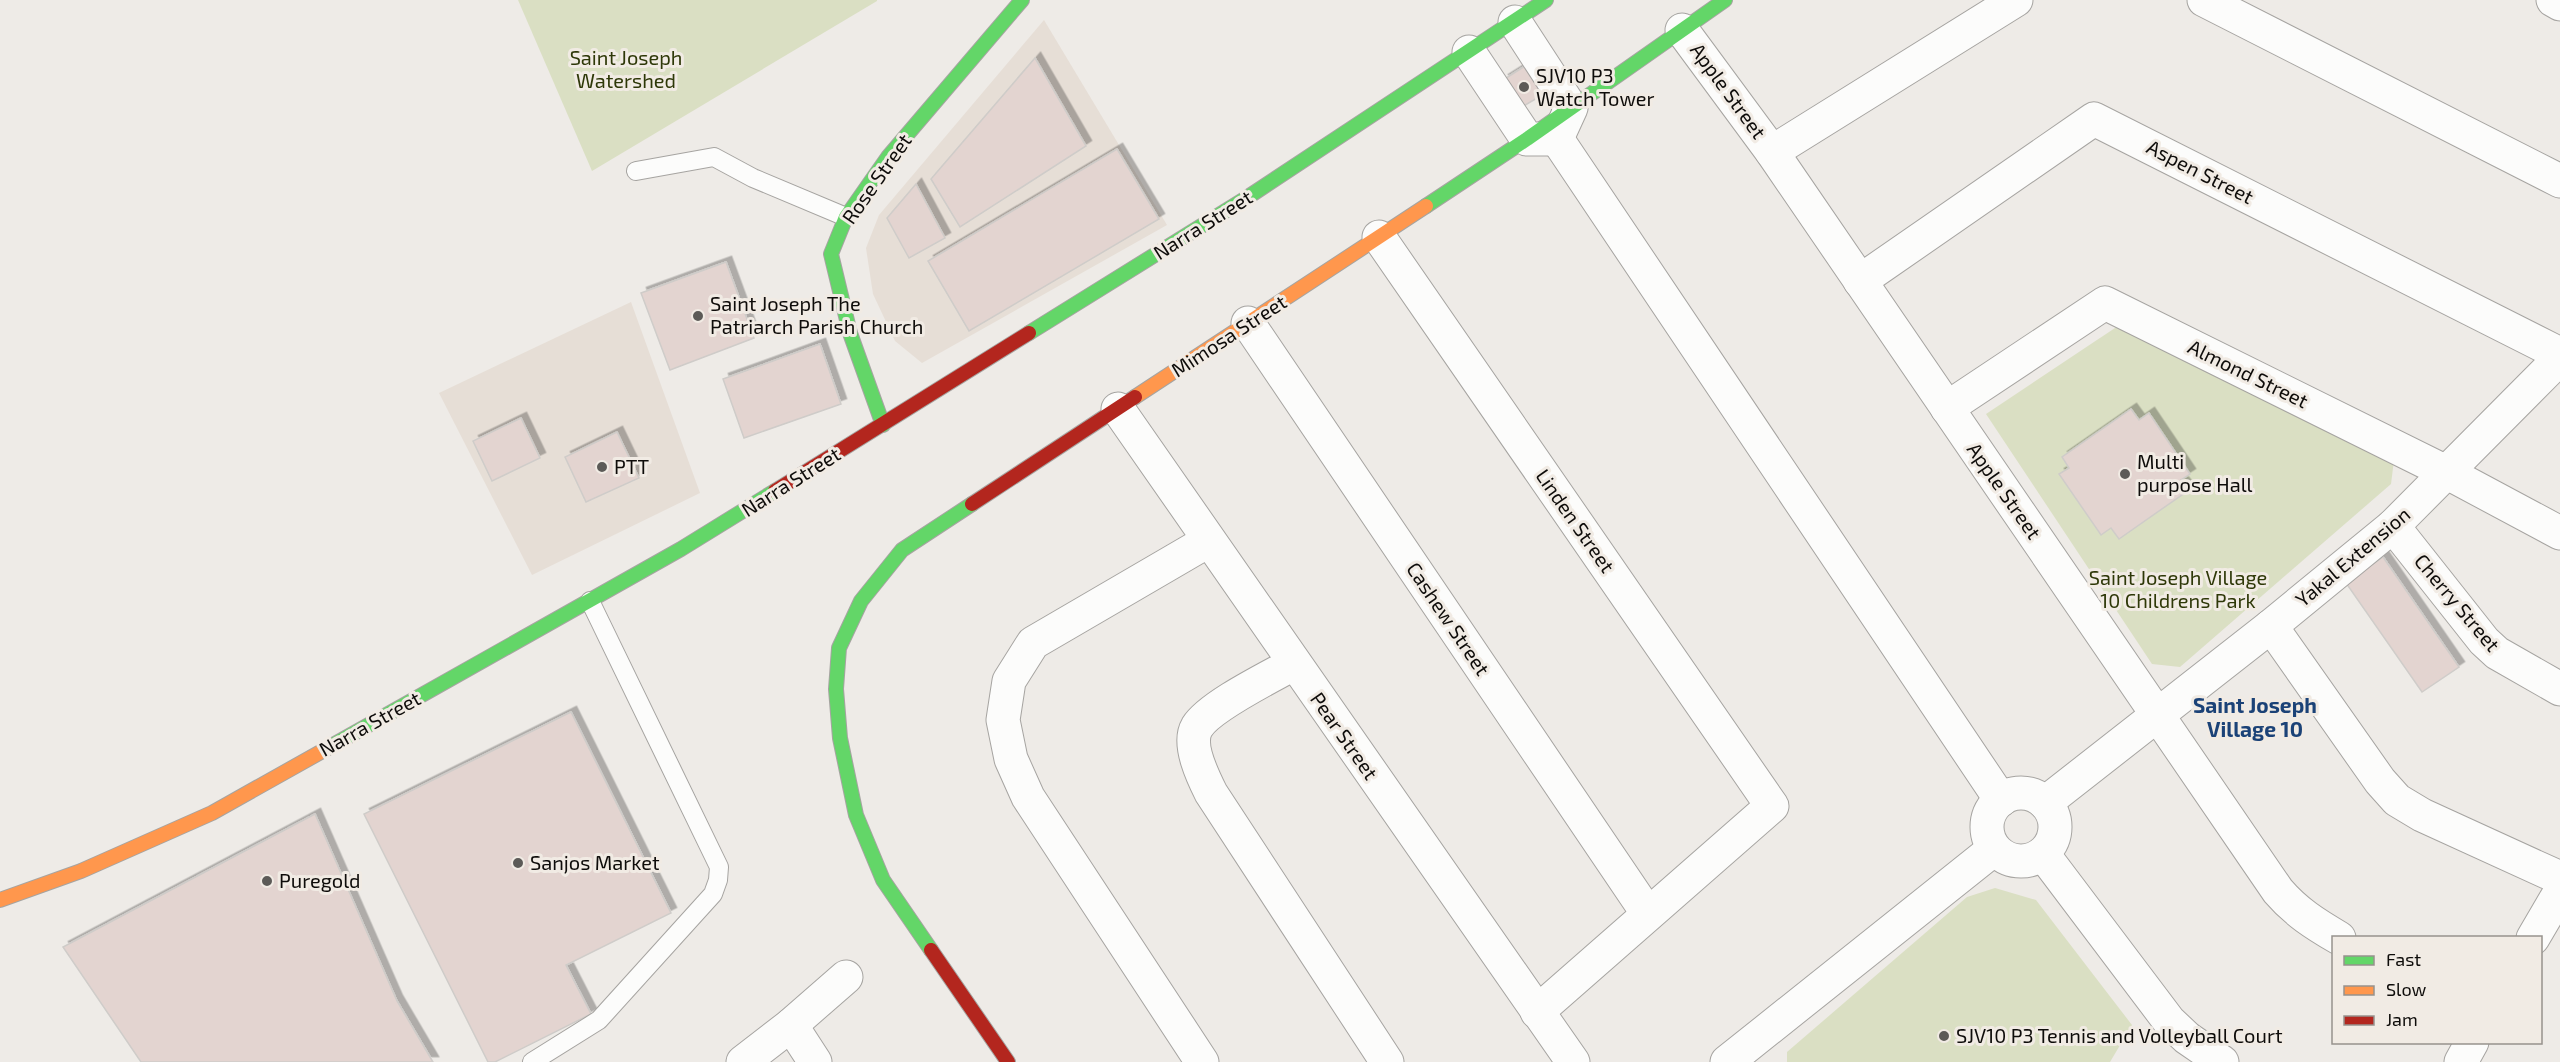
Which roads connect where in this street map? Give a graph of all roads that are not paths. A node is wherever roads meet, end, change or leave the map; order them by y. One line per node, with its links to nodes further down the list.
1 (1022, 0): 16 (street, Rose Street)
2 (1546, 0): 8 (street, Narra Street)
3 (1725, 0): 9 (street)
4 (2016, 0): 13 (street)
5 (2204, 0): 15 (street)
6 (2553, 0): 7 (street)
7 (2560, 4)
8 (1515, 22): 10 (street, Narra Street); 11 (street)
9 (1682, 30): 11 (street); 13 (street, Apple Street)
10 (1469, 52): 12 (street); 23 (street, Narra Street)
11 (1571, 108): 12 (street)
12 (1542, 139): 17 (street, Mimosa Street); 33 (street)
13 (1772, 152): 18 (street, Apple Street)
14 (636, 171): 16 (lane)
15 (2560, 181)
16 (846, 217): 23 (street, Rose Street)
17 (1378, 237): 19 (street, Mimosa Street); 40 (street, Linden Street)
18 (1860, 281): 20 (street, Aspen Street); 21 (street, Apple Street)
19 (1248, 323): 22 (street, Mimosa Street); 40 (street, Cashew Street)
20 (2560, 356): 24 (street, Yakal Extension)
21 (1947, 408): 24 (street, Almond Street); 32 (street, Apple Street)
22 (1118, 409): 27 (street, Pear Street); 50 (street, Mimosa Street)
23 (883, 425): 28 (street, Narra Street)
24 (2446, 472): 25 (street, Yakal Extension); 26 (street, Almond Street)
25 (2393, 526): 29 (street, Yakal Extension); 31 (street, Cherry Street)
26 (2560, 533)
27 (1208, 541): 30 (street, Pear Street); 51 (street)
28 (590, 601): 39 (street, Narra Street); 47 (lane)
29 (2271, 626): 32 (street, Yakal Extension); 37 (street)
30 (1293, 664): 44 (street, Pear Street); 52 (street)
31 (2560, 689)
32 (2158, 715): 34 (street, Yakal Extension); 41 (street, Apple Street)
33 (2001, 800): 34 (street); 35 (street)
34 (2045, 803): 36 (street)
35 (1994, 849): 36 (street); 54 (street)
36 (2043, 854): 55 (street)
37 (2560, 878)
38 (2560, 892): 42 (street)
39 (0, 900)
40 (1648, 914): 44 (street)
41 (2335, 936)
42 (2534, 936)
43 (846, 977): 45 (street)
44 (1537, 1012): 53 (street, Pear Street)
45 (791, 1025): 48 (street); 49 (street)
46 (2471, 1044): 56 (street)
47 (532, 1062)
48 (743, 1062)
49 (815, 1062)
50 (1008, 1062)
51 (1202, 1062)
52 (1387, 1062)
53 (1573, 1062)
54 (1728, 1062)
55 (2222, 1062)
56 (2461, 1062)

